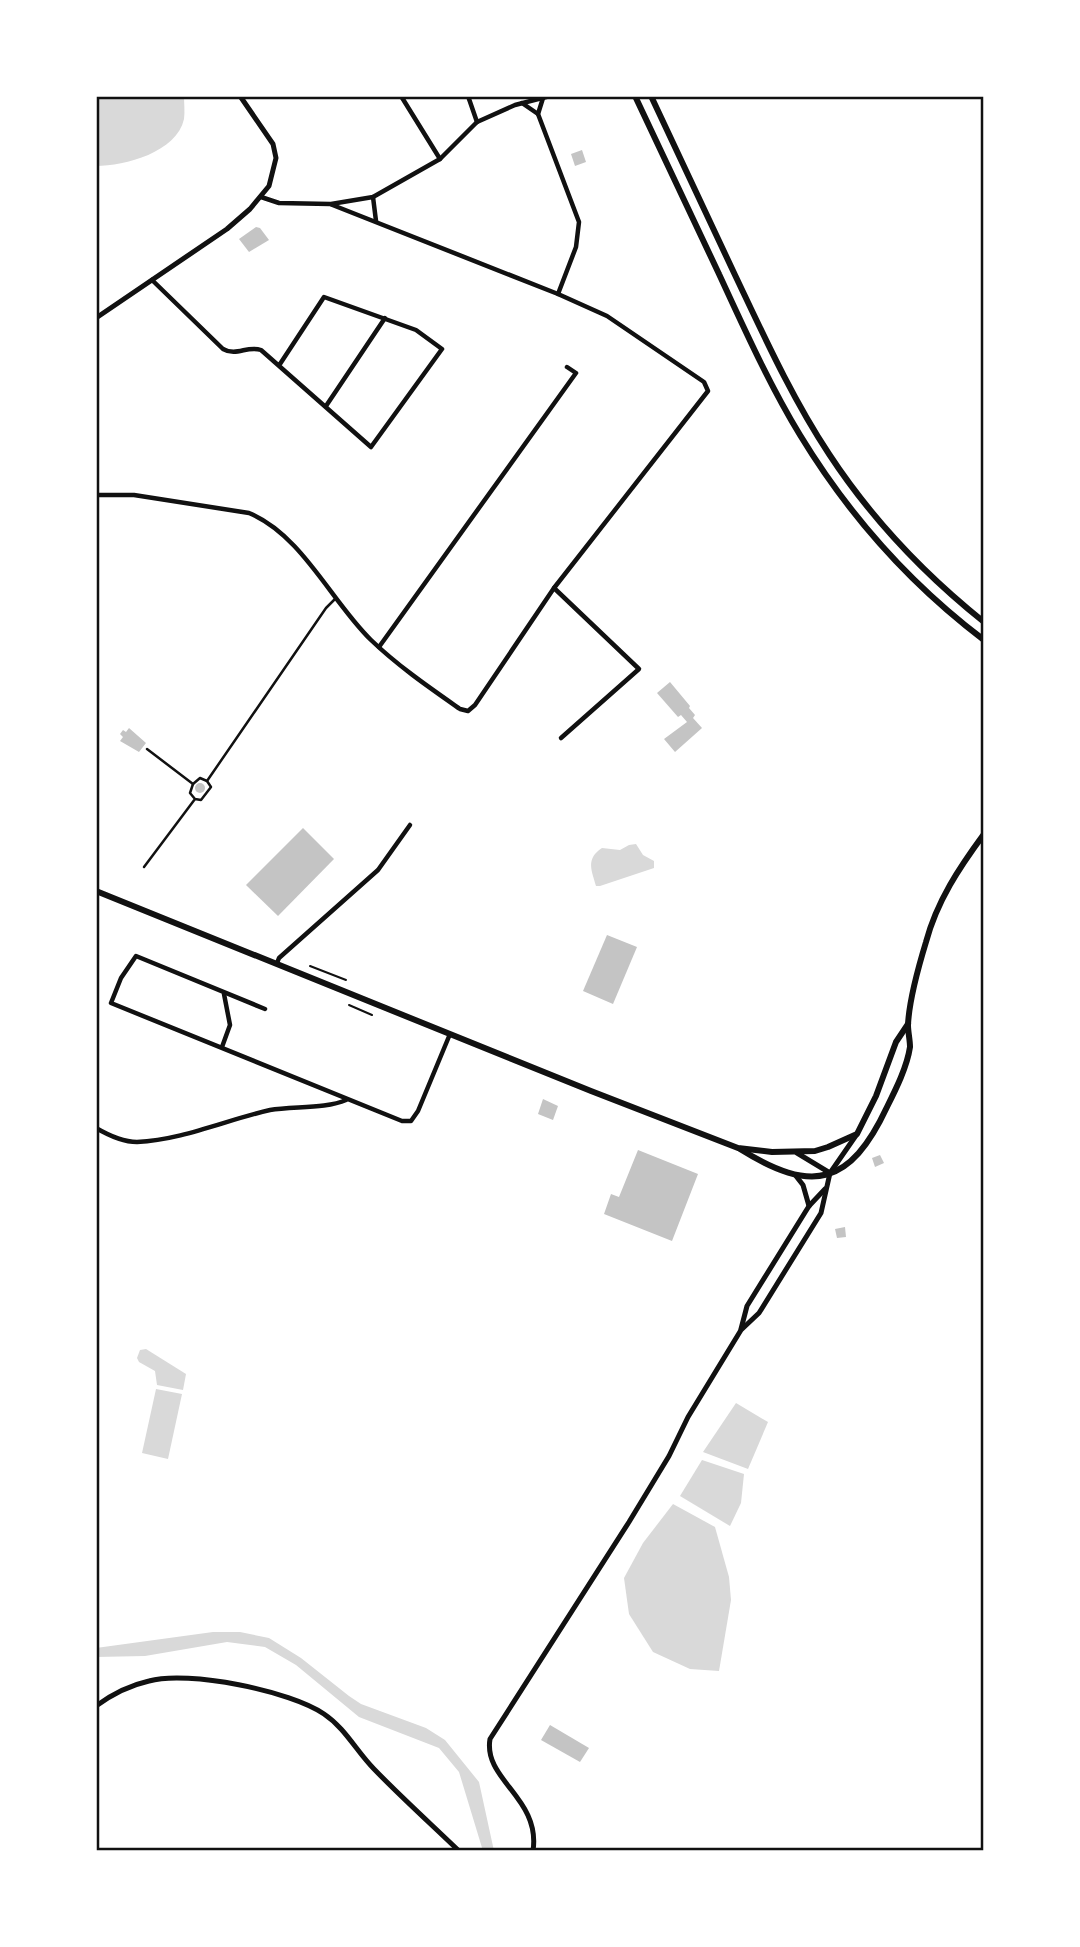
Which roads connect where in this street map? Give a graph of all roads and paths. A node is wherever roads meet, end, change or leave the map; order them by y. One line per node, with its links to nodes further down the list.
1 (240, 96): 12 (street)
2 (401, 96): 11 (street)
3 (468, 96): 10 (street)
4 (550, 96): 6 (street)
5 (652, 97): 26 (main road)
6 (543, 98): 8 (street); 9 (street)
7 (636, 99): 27 (main road)
8 (522, 103): 9 (street); 10 (street)
9 (538, 114): 17 (street)
10 (478, 122): 11 (street)
11 (440, 159): 13 (street)
12 (261, 197): 14 (street); 16 (street)
13 (373, 197): 14 (street); 15 (street)
14 (330, 204): 15 (street)
15 (377, 222): 17 (street)
16 (152, 280): 18 (street); 20 (street)
17 (558, 294): 24 (street)
18 (96, 318)
19 (385, 318): 20 (street); 22 (street); 22 (street)
20 (279, 364): 22 (street)
21 (567, 367): 28 (street)
22 (326, 407)
23 (96, 495): 25 (street)
24 (554, 588): 28 (street); 29 (street)
25 (335, 599): 28 (street); 31 (street)
26 (984, 622)
27 (984, 640)
28 (379, 648)
29 (561, 738)
30 (147, 749): 32 (street)
31 (207, 781): 32 (street); 33 (street)
32 (193, 784): 33 (street)
33 (195, 799): 36 (street)
34 (410, 825): 38 (street)
35 (984, 834): 45 (main road)
36 (144, 867)
37 (96, 891): 38 (main road)
38 (277, 963): 46 (main road)
39 (310, 965): 40 (path)
40 (346, 980)
41 (224, 993): 43 (street); 47 (street); 47 (street)
42 (349, 1005): 44 (path)
43 (265, 1009)
44 (372, 1015)
45 (908, 1024): 50 (main road); 53 (main road)
46 (450, 1034): 48 (street); 51 (main road)
47 (222, 1047): 48 (street)
48 (346, 1100): 49 (street)
49 (96, 1128)
50 (857, 1134): 52 (main road); 53 (street)
51 (738, 1148): 52 (main road); 54 (main road)
52 (797, 1153): 53 (street)
53 (830, 1173): 54 (main road); 55 (street)
54 (796, 1176): 56 (street)
55 (827, 1186): 56 (street); 57 (street)
56 (808, 1206): 57 (street)
57 (741, 1330): 60 (street)
58 (96, 1706): 59 (street)
59 (459, 1851)
60 (533, 1851)

